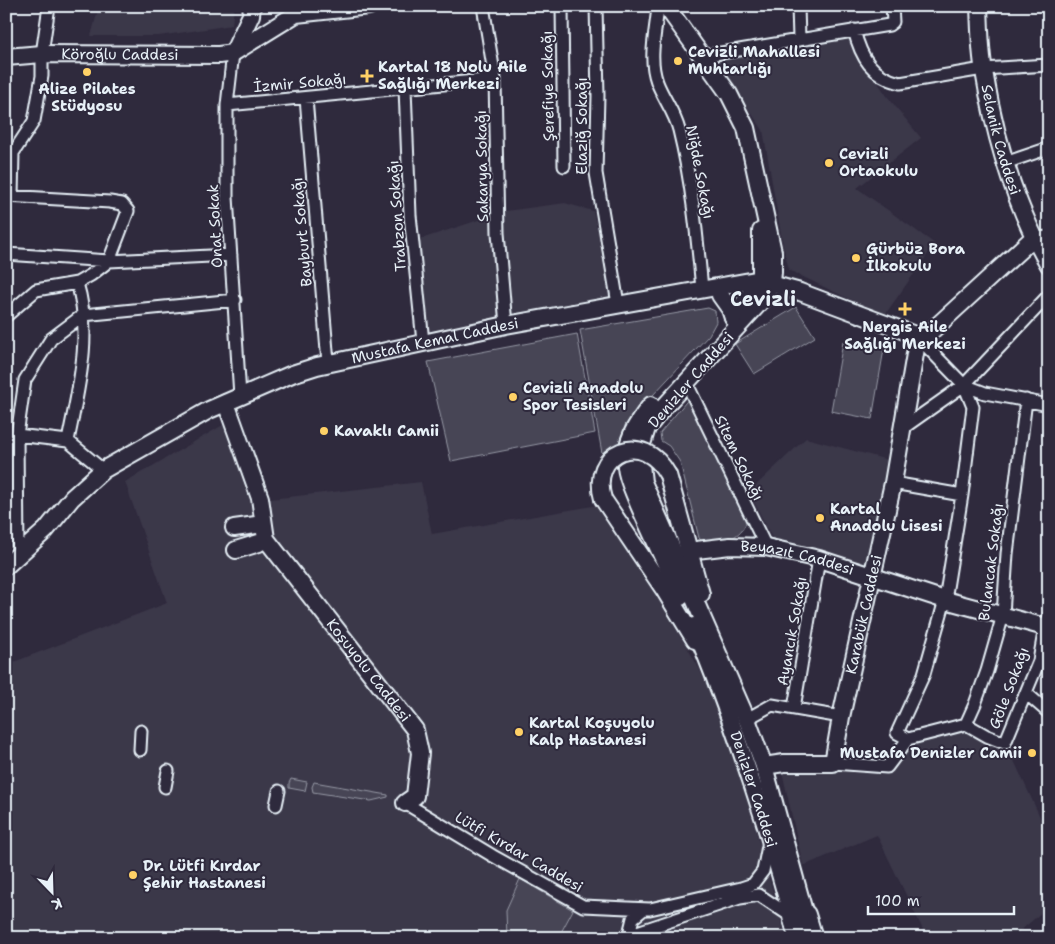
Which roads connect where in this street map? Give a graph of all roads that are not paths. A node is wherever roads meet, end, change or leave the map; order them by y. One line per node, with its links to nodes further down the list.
1 (49, 6): 14 (street)
2 (252, 6): 13 (street)
3 (370, 6): 13 (street)
4 (483, 6): 19 (street, Sakarya Sokağı)
5 (562, 6): 25 (street, Şerefiye Sokağı)
6 (596, 6): 38 (street, Elaziğ Sokağı)
7 (798, 6): 12 (street)
8 (892, 6): 11 (street)
9 (979, 6): 18 (street, Selanik Caddesi)
10 (666, 7): 15 (street); 34 (street, Niğde Sokağı)
11 (854, 30): 12 (street); 18 (street)
12 (799, 39): 15 (street)
13 (233, 53): 14 (street, Köroğlu Caddesi); 22 (street, Onat Sokak)
14 (42, 54): 16 (street, Köroğlu Caddesi); 26 (street)
15 (703, 56): 33 (street)
16 (6, 57)
17 (1049, 64): 18 (street)
18 (983, 69): 24 (street, Selanik Caddesi)
19 (495, 79): 20 (street, İzmir Sokağı); 42 (street, Sakarya Sokağı)
20 (405, 88): 21 (street, İzmir Sokağı); 44 (street, Trabzon Sokağı)
21 (306, 98): 22 (street, İzmir Sokağı); 45 (street, Bayburt Sokağı)
22 (227, 105): 29 (street, Onat Sokak)
23 (1049, 148): 24 (street)
24 (1005, 163): 27 (street, Selanik Caddesi)
25 (564, 166)
26 (9, 196): 30 (street)
27 (1041, 238): 31 (street, Selanik Caddesi); 43 (street)
28 (6, 254): 30 (street)
29 (231, 255): 30 (street); 37 (street, Onat Sokak)
30 (109, 261): 32 (street)
31 (1049, 265)
32 (77, 283): 39 (street); 40 (street)
33 (763, 286): 34 (street, Mustafa Kemal Caddesi); 35 (street, Mustafa Kemal Caddesi); 41 (street, Denizler Caddesi); 43 (street); 46 (street, Denizler Caddesi)
34 (702, 288): 38 (street, Mustafa Kemal Caddesi)
35 (720, 295): 41 (street); 42 (street, Mustafa Kemal Caddesi)
36 (1049, 296): 47 (street)
37 (235, 300): 39 (street); 50 (street, Onat Sokak)
38 (618, 304): 42 (street, Mustafa Kemal Caddesi)
39 (84, 315): 52 (street); 53 (street)
40 (6, 316)
41 (733, 318): 70 (street, Denizler Caddesi)
42 (507, 330): 44 (street, Mustafa Kemal Caddesi)
43 (921, 342): 47 (street); 51 (street, Karabük Caddesi)
44 (424, 347): 45 (street, Mustafa Kemal Caddesi); 50 (street, Mustafa Kemal Caddesi)
45 (328, 363): 50 (street, Mustafa Kemal Caddesi)
46 (686, 382): 60 (street, Sitem Sokağı); 70 (street, Denizler Caddesi)
47 (964, 385): 48 (street); 51 (street); 56 (street)
48 (1026, 400): 49 (street); 68 (street, Bulancak Sokağı)
49 (1049, 405)
50 (227, 406): 54 (street, Mustafa Kemal Caddesi); 57 (street, Koşuyolu Caddesi); 66 (street, Mustafa Kemal Caddesi); 85 (street, Koşuyolu Caddesi)
51 (903, 428): 55 (street, Karabük Caddesi)
52 (17, 435): 53 (street); 64 (street)
53 (68, 441): 54 (street)
54 (103, 470): 64 (street, Mustafa Kemal Caddesi)
55 (893, 483): 56 (street); 65 (street, Karabük Caddesi)
56 (962, 495): 67 (street)
57 (256, 525): 58 (street); 59 (street, Koşuyolu Caddesi)
58 (234, 528)
59 (259, 543): 61 (street); 85 (street, Koşuyolu Caddesi)
60 (766, 547): 62 (street, Beyazıt Caddesi); 63 (street, Beyazıt Caddesi)
61 (236, 550)
62 (688, 551): 70 (street, Denizler Caddesi); 70 (street, Denizler Caddesi, bridge)
63 (820, 559): 65 (street, Beyazıt Caddesi); 72 (street, Ayancık Sokağı)
64 (12, 561)
65 (873, 576): 67 (street, Beyazıt Caddesi); 74 (street, Karabük Caddesi)
66 (6, 578)
67 (945, 600): 68 (street, Beyazıt Caddesi); 78 (street)
68 (1003, 615): 69 (street, Beyazıt Caddesi); 76 (street, Bulancak Sokağı)
69 (1047, 624): 71 (street, Göle Sokağı)
70 (716, 662): 75 (street, Denizler Caddesi); 87 (street, Denizler Caddesi)
71 (1026, 693): 73 (street); 76 (street, Göle Sokağı)
72 (794, 708): 74 (street); 75 (street)
73 (1049, 713)
74 (841, 717): 80 (street, Karabük Caddesi)
75 (748, 722): 81 (street, Denizler Caddesi)
76 (966, 724): 78 (street)
77 (142, 731): 79 (street)
78 (908, 740): 80 (street)
79 (140, 750)
80 (834, 763): 81 (street)
81 (764, 766): 89 (street, Denizler Caddesi)
82 (168, 771): 83 (street)
83 (165, 787)
84 (279, 790): 86 (street)
85 (405, 803): 88 (street, Lütfi Kırdar Caddesi)
86 (276, 805)
87 (770, 840): 88 (street, Lütfi Kırdar Caddesi); 89 (street, Denizler Caddesi)
88 (644, 910): 89 (street)
89 (798, 916): 90 (main road); 91 (highway); 92 (main road)
90 (798, 938)
91 (812, 938)
92 (816, 938)

